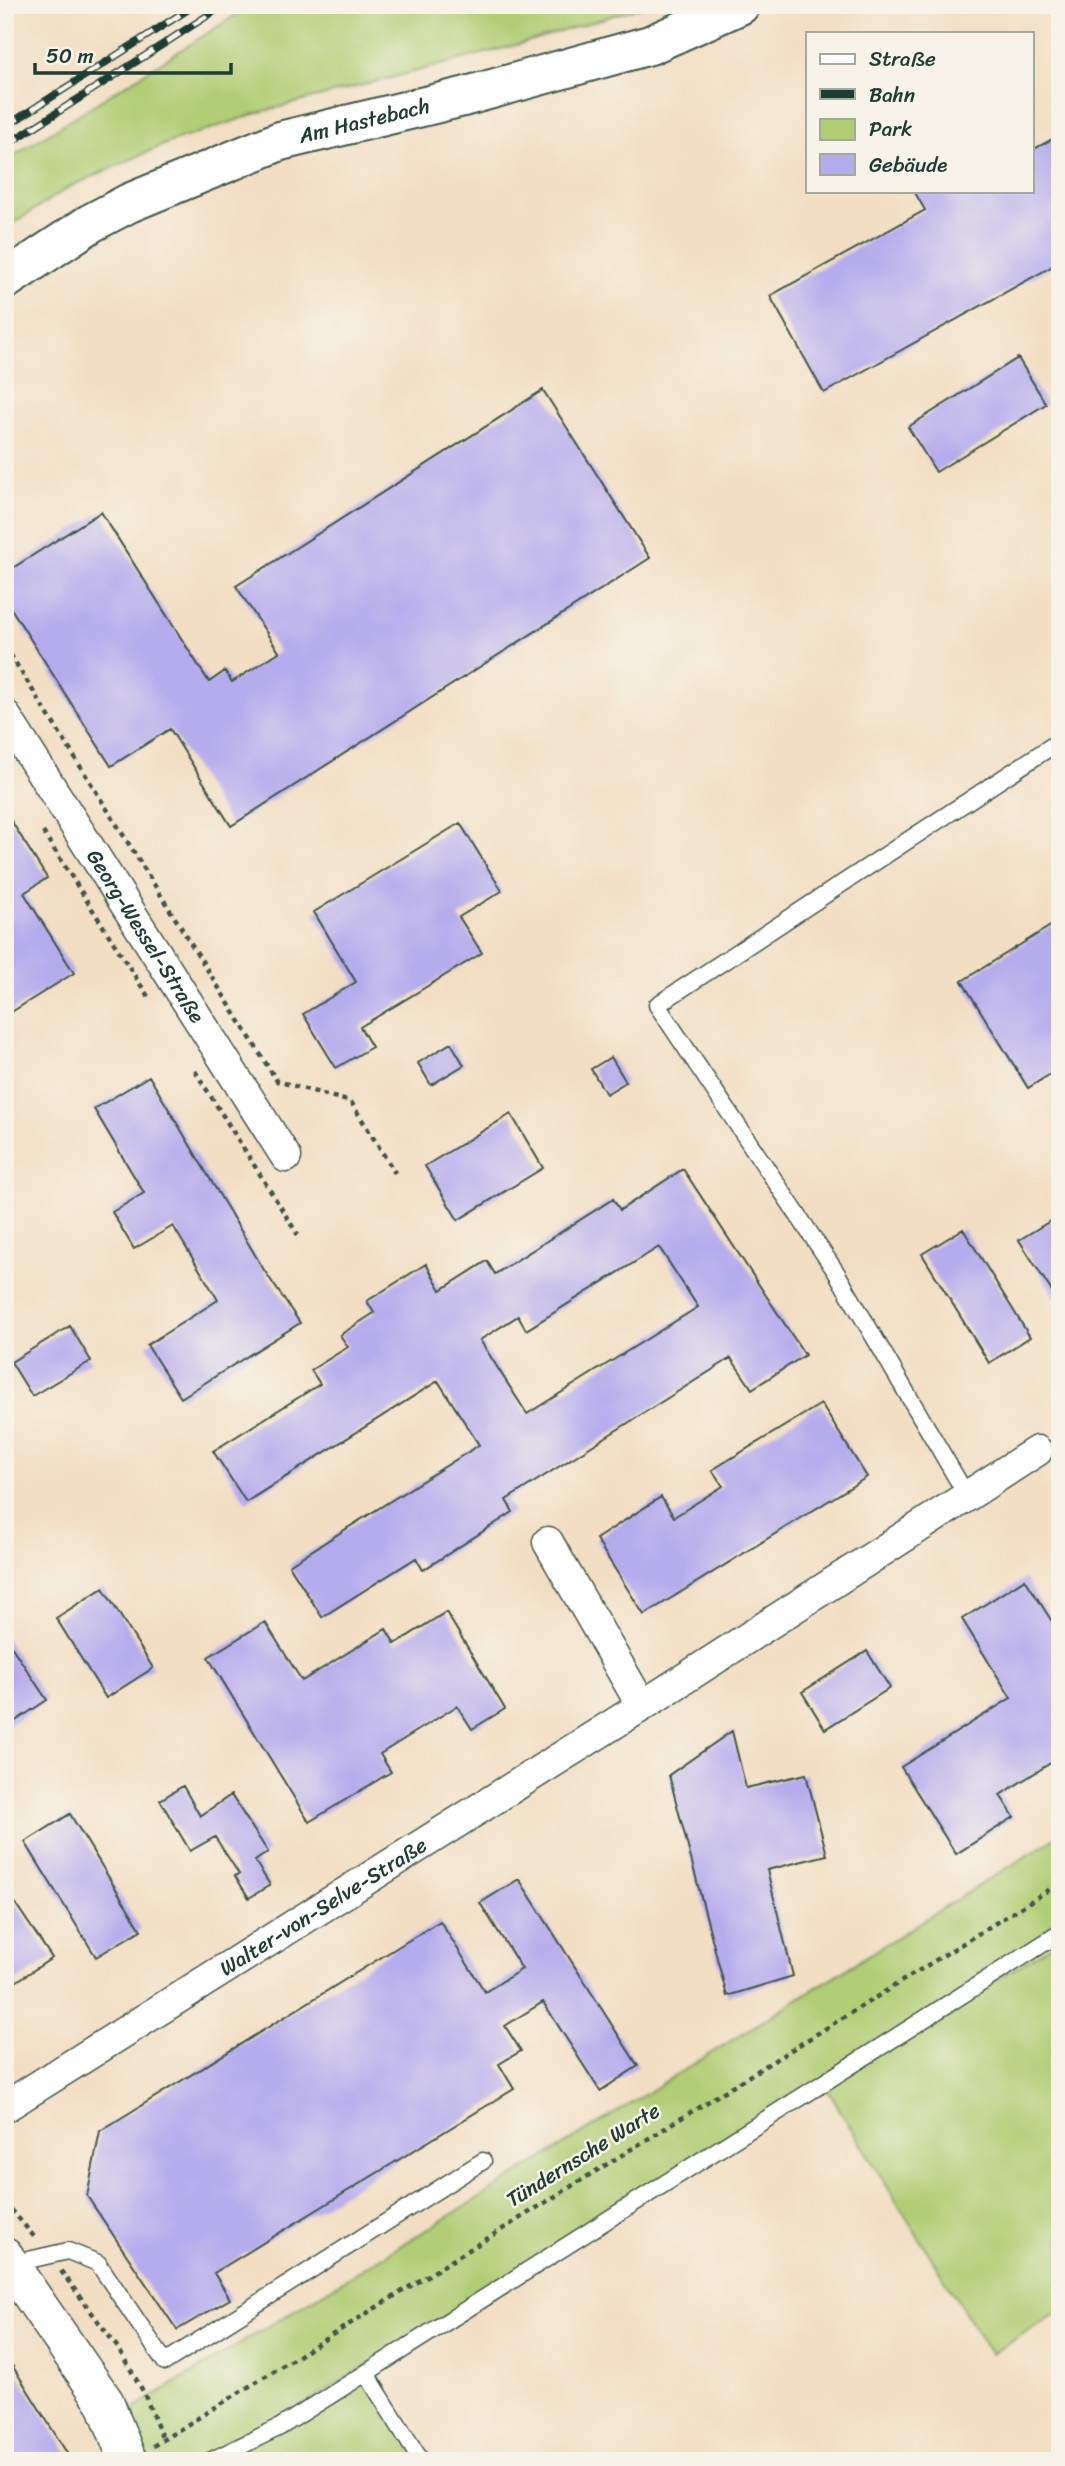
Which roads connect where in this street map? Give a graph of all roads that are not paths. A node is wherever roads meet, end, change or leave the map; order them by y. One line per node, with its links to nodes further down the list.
1 (740, 5): 2 (main road, Am Hastebach)
2 (5, 280)
3 (5, 715): 5 (street, Georg-Wessel-Straße)
4 (1058, 742): 7 (lane)
5 (286, 1157)
6 (1037, 1451): 7 (street, Walter-von-Selve-Straße)
7 (967, 1496): 9 (street, Walter-von-Selve-Straße)
8 (548, 1542): 9 (street)
9 (642, 1706): 11 (street, Walter-von-Selve-Straße)
10 (1060, 1933): 14 (lane)
11 (5, 2107)
12 (483, 2161): 13 (lane)
13 (8, 2261): 15 (street)
14 (366, 2373): 16 (lane); 17 (lane)
15 (140, 2454)
16 (210, 2461)
17 (421, 2461)

